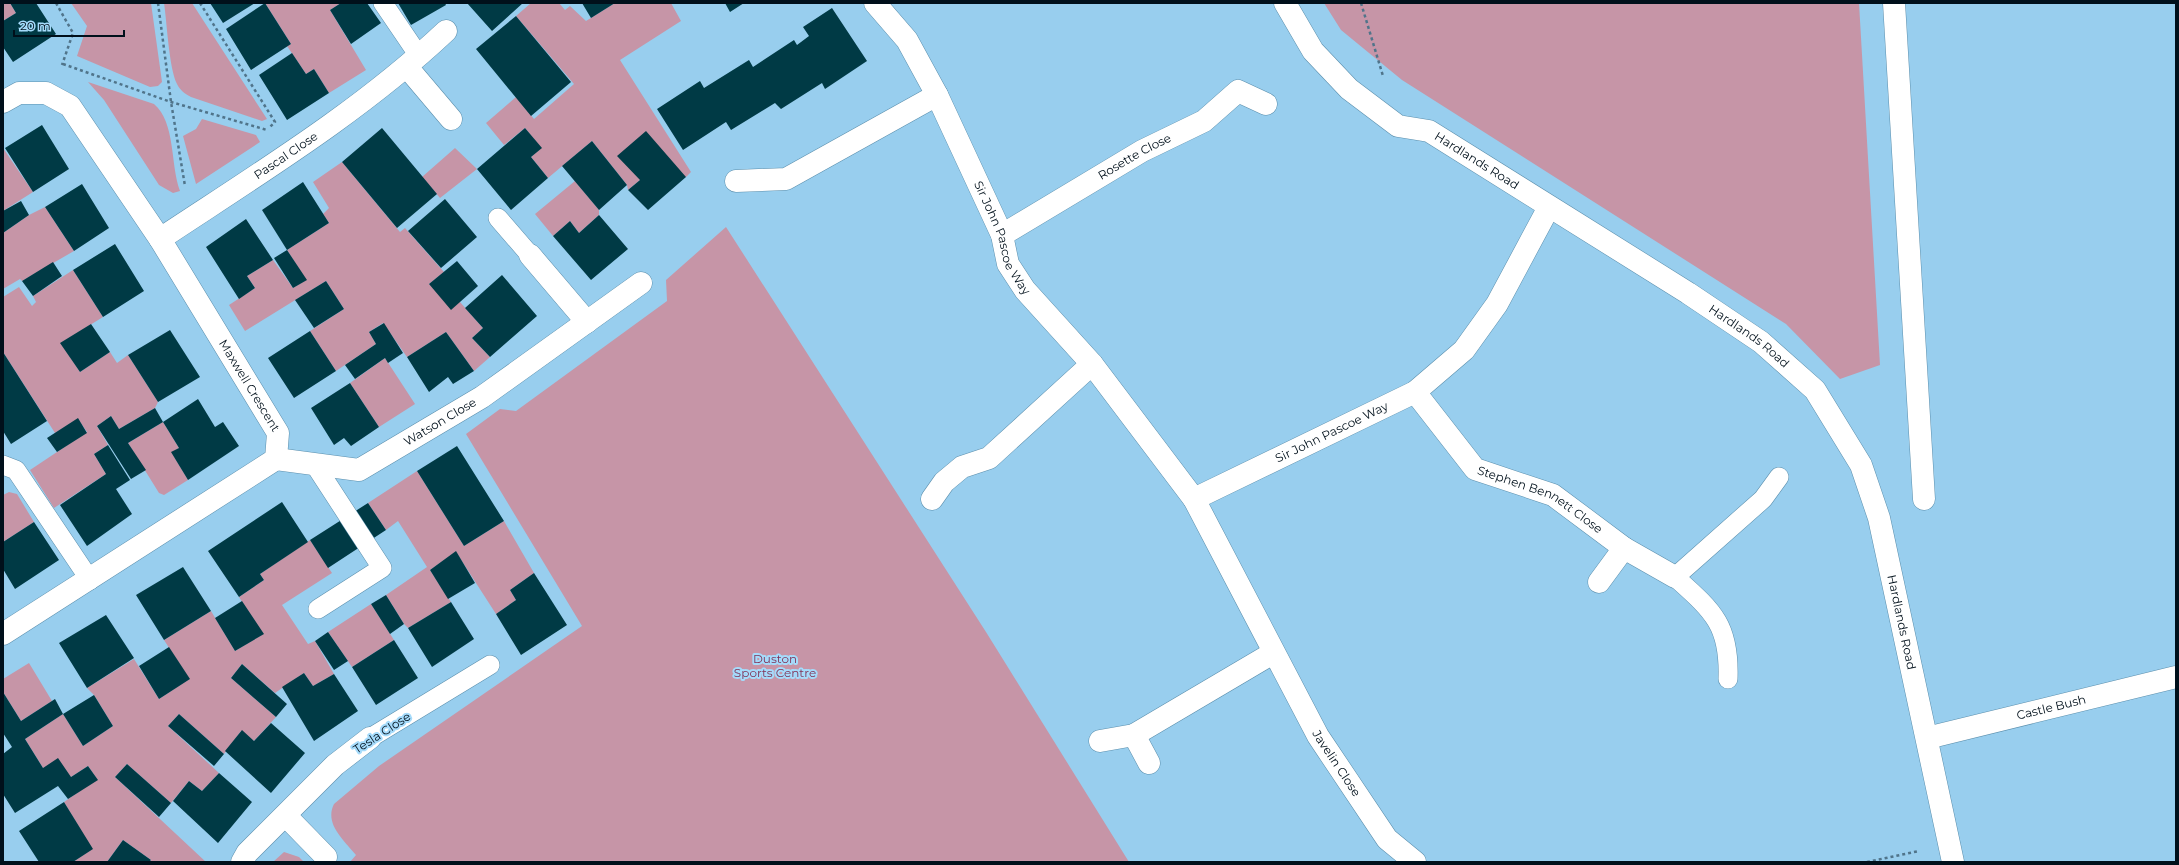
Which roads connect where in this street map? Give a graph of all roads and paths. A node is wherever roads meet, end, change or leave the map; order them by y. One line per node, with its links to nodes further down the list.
1 (56, 3): 11 (path)
2 (158, 3): 15 (path)
3 (200, 3): 19 (path)
4 (383, 3): 10 (lane)
5 (875, 3): 13 (street, Sir John Pascoe Way)
6 (1285, 3): 18 (street, Hardlands Road)
7 (1361, 3): 18 (path)
8 (1894, 3): 38 (street)
9 (446, 31): 10 (street, Pascal Close)
10 (413, 61): 17 (street); 20 (street, Pascal Close)
11 (63, 64): 12 (path); 15 (path)
12 (46, 93): 14 (street, Maxwell Crescent); 26 (street, Maxwell Crescent)
13 (937, 95): 21 (street); 25 (street, Sir John Pascoe Way)
14 (3, 102)
15 (171, 102): 19 (path); 24 (path)
16 (1266, 104): 25 (street, Rosette Close)
17 (451, 119)
18 (1398, 126): 22 (street, Hardlands Road)
19 (267, 130): 20 (path)
20 (287, 156): 24 (street, Pascal Close)
21 (736, 181)
22 (1549, 207): 31 (street, Sir John Pascoe Way); 51 (street, Hardlands Road)
23 (498, 218): 27 (lane)
24 (191, 219): 26 (street, Pascal Close)
25 (1002, 235): 30 (street, Sir John Pascoe Way)
26 (160, 239): 32 (street, Maxwell Crescent)
27 (530, 256): 29 (street)
28 (641, 283): 29 (street, Watson Close)
29 (586, 322): 34 (street, Watson Close)
30 (1092, 364): 36 (street); 37 (street, Sir John Pascoe Way)
31 (1415, 392): 37 (street, Sir John Pascoe Way); 39 (street, Stephen Bennett Close)
32 (276, 459): 34 (street, Watson Close); 41 (street)
33 (3, 465): 41 (lane)
34 (315, 465): 43 (lane)
35 (1779, 477): 40 (lane)
36 (932, 499)
37 (1194, 499): 45 (street, Javelin Close)
38 (1924, 499)
39 (1624, 548): 40 (street, Stephen Bennett Close); 42 (street)
40 (1675, 576): 48 (lane)
41 (90, 580): 44 (street)
42 (1599, 582)
43 (318, 609)
44 (3, 634)
45 (1273, 653): 49 (street); 58 (street, Javelin Close)
46 (490, 665): 50 (lane, Tesla Close)
47 (2176, 677): 51 (street, Castle Bush)
48 (1728, 679)
49 (1134, 735): 52 (street); 53 (street)
50 (370, 738): 54 (street, Tesla Close)
51 (1927, 738): 55 (street, Hardlands Road)
52 (1100, 741)
53 (1149, 763)
54 (286, 816): 56 (street); 57 (street, Tesla Close)
55 (1951, 853): 59 (path)
56 (326, 857)
57 (242, 862)
58 (1415, 862)
59 (1867, 862)

